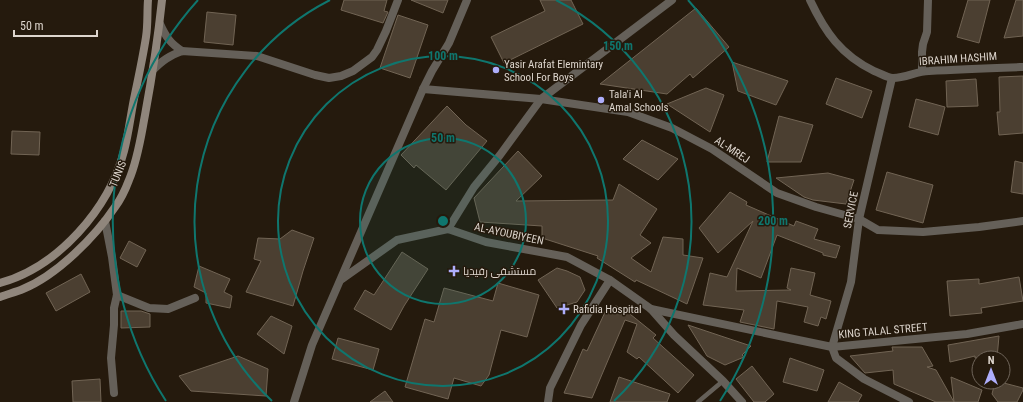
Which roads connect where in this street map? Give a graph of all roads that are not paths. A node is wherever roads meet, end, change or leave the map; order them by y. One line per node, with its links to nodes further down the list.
1 (148, 0): 22 (main road)
2 (162, 0): 8 (main road, TUNIS)
3 (398, 0): 9 (street)
4 (467, 0): 14 (street)
5 (672, 0): 15 (street)
6 (810, 0): 13 (street)
7 (928, 0): 12 (street)
8 (160, 24): 9 (street); 11 (main road, TUNIS)
9 (182, 51): 11 (street)
10 (1023, 67): 12 (street, IBRAHIM HASHIM)
11 (153, 70): 17 (main road, TUNIS)
12 (922, 71): 13 (street, IBRAHIM HASHIM)
13 (892, 78): 16 (street, SERVICE)
14 (423, 89): 15 (street, AL-MREJ); 20 (street)
15 (541, 99): 16 (street, AL-MREJ); 19 (street)
16 (859, 219): 18 (street, AL-MREJ); 28 (street, SERVICE)
17 (105, 221): 23 (street); 24 (main road, TUNIS)
18 (1023, 221)
19 (448, 229): 20 (street); 21 (street, AL-AYOUBIYEEN)
20 (341, 279): 31 (street)
21 (610, 280): 26 (street, AL-AYOUBIYEEN); 32 (street)
22 (0, 283)
23 (117, 295): 25 (street); 30 (street)
24 (0, 297)
25 (195, 298)
26 (651, 309): 28 (street, KING TALAL STREET); 29 (street, AL-AYOUBIYEEN)
27 (1023, 324): 28 (street, KING TALAL STREET)
28 (832, 346): 35 (street)
29 (723, 381): 33 (lane); 34 (street, AL-AYOUBIYEEN)
30 (114, 393)
31 (294, 402)
32 (548, 402)
33 (698, 402)
34 (742, 402)
35 (910, 402)

